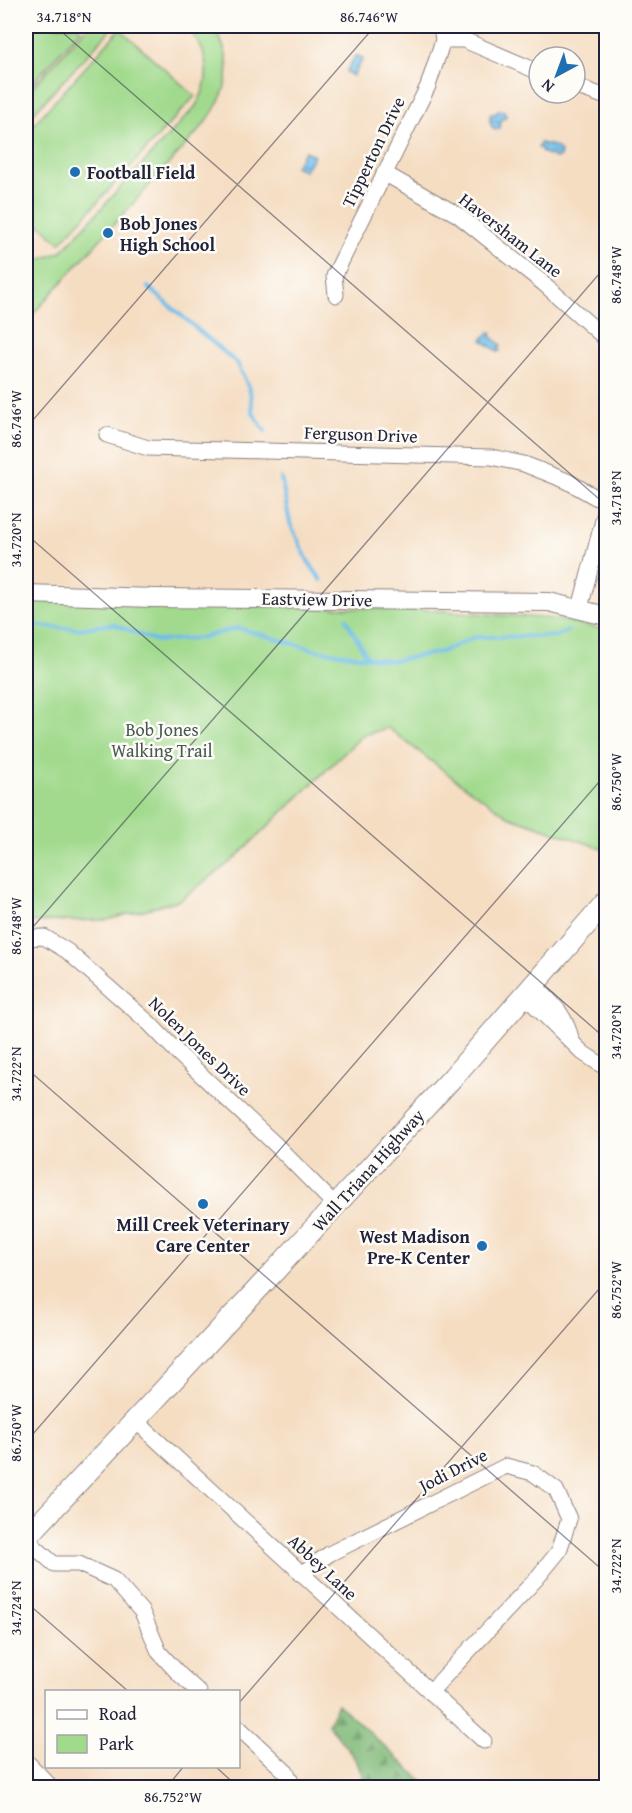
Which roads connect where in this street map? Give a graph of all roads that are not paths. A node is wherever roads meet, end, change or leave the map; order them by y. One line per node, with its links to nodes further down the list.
1 (442, 33): 2 (street); 5 (street, Tipperton Drive)
2 (527, 67)
3 (587, 90): 4 (street)
4 (606, 97)
5 (384, 173): 6 (street, Tipperton Drive); 7 (street, Haversham Lane)
6 (336, 295)
7 (606, 339)
8 (107, 435): 9 (street, Ferguson Drive)
9 (606, 503)
10 (606, 509): 12 (street)
11 (26, 594): 12 (street, Eastview Drive)
12 (580, 608): 13 (street, Eastview Drive)
13 (606, 616)
14 (606, 902): 16 (main road, Wall Triana Highway)
15 (26, 938): 18 (street, Nolen Jones Drive)
16 (529, 990): 17 (street); 18 (main road, Wall Triana Highway)
17 (606, 1068)
18 (335, 1205): 19 (main road, Wall Triana Highway)
19 (136, 1421): 20 (main road, Wall Triana Highway); 21 (street, Abbey Lane)
20 (26, 1539): 22 (street)
21 (301, 1574): 23 (street, Abbey Lane); 23 (street, Jodi Drive)
22 (197, 1690)
23 (430, 1692): 25 (street, Abbey Lane)
24 (240, 1729): 28 (street)
25 (484, 1741)
26 (26, 1761): 27 (street)
27 (52, 1788)
28 (294, 1788)

